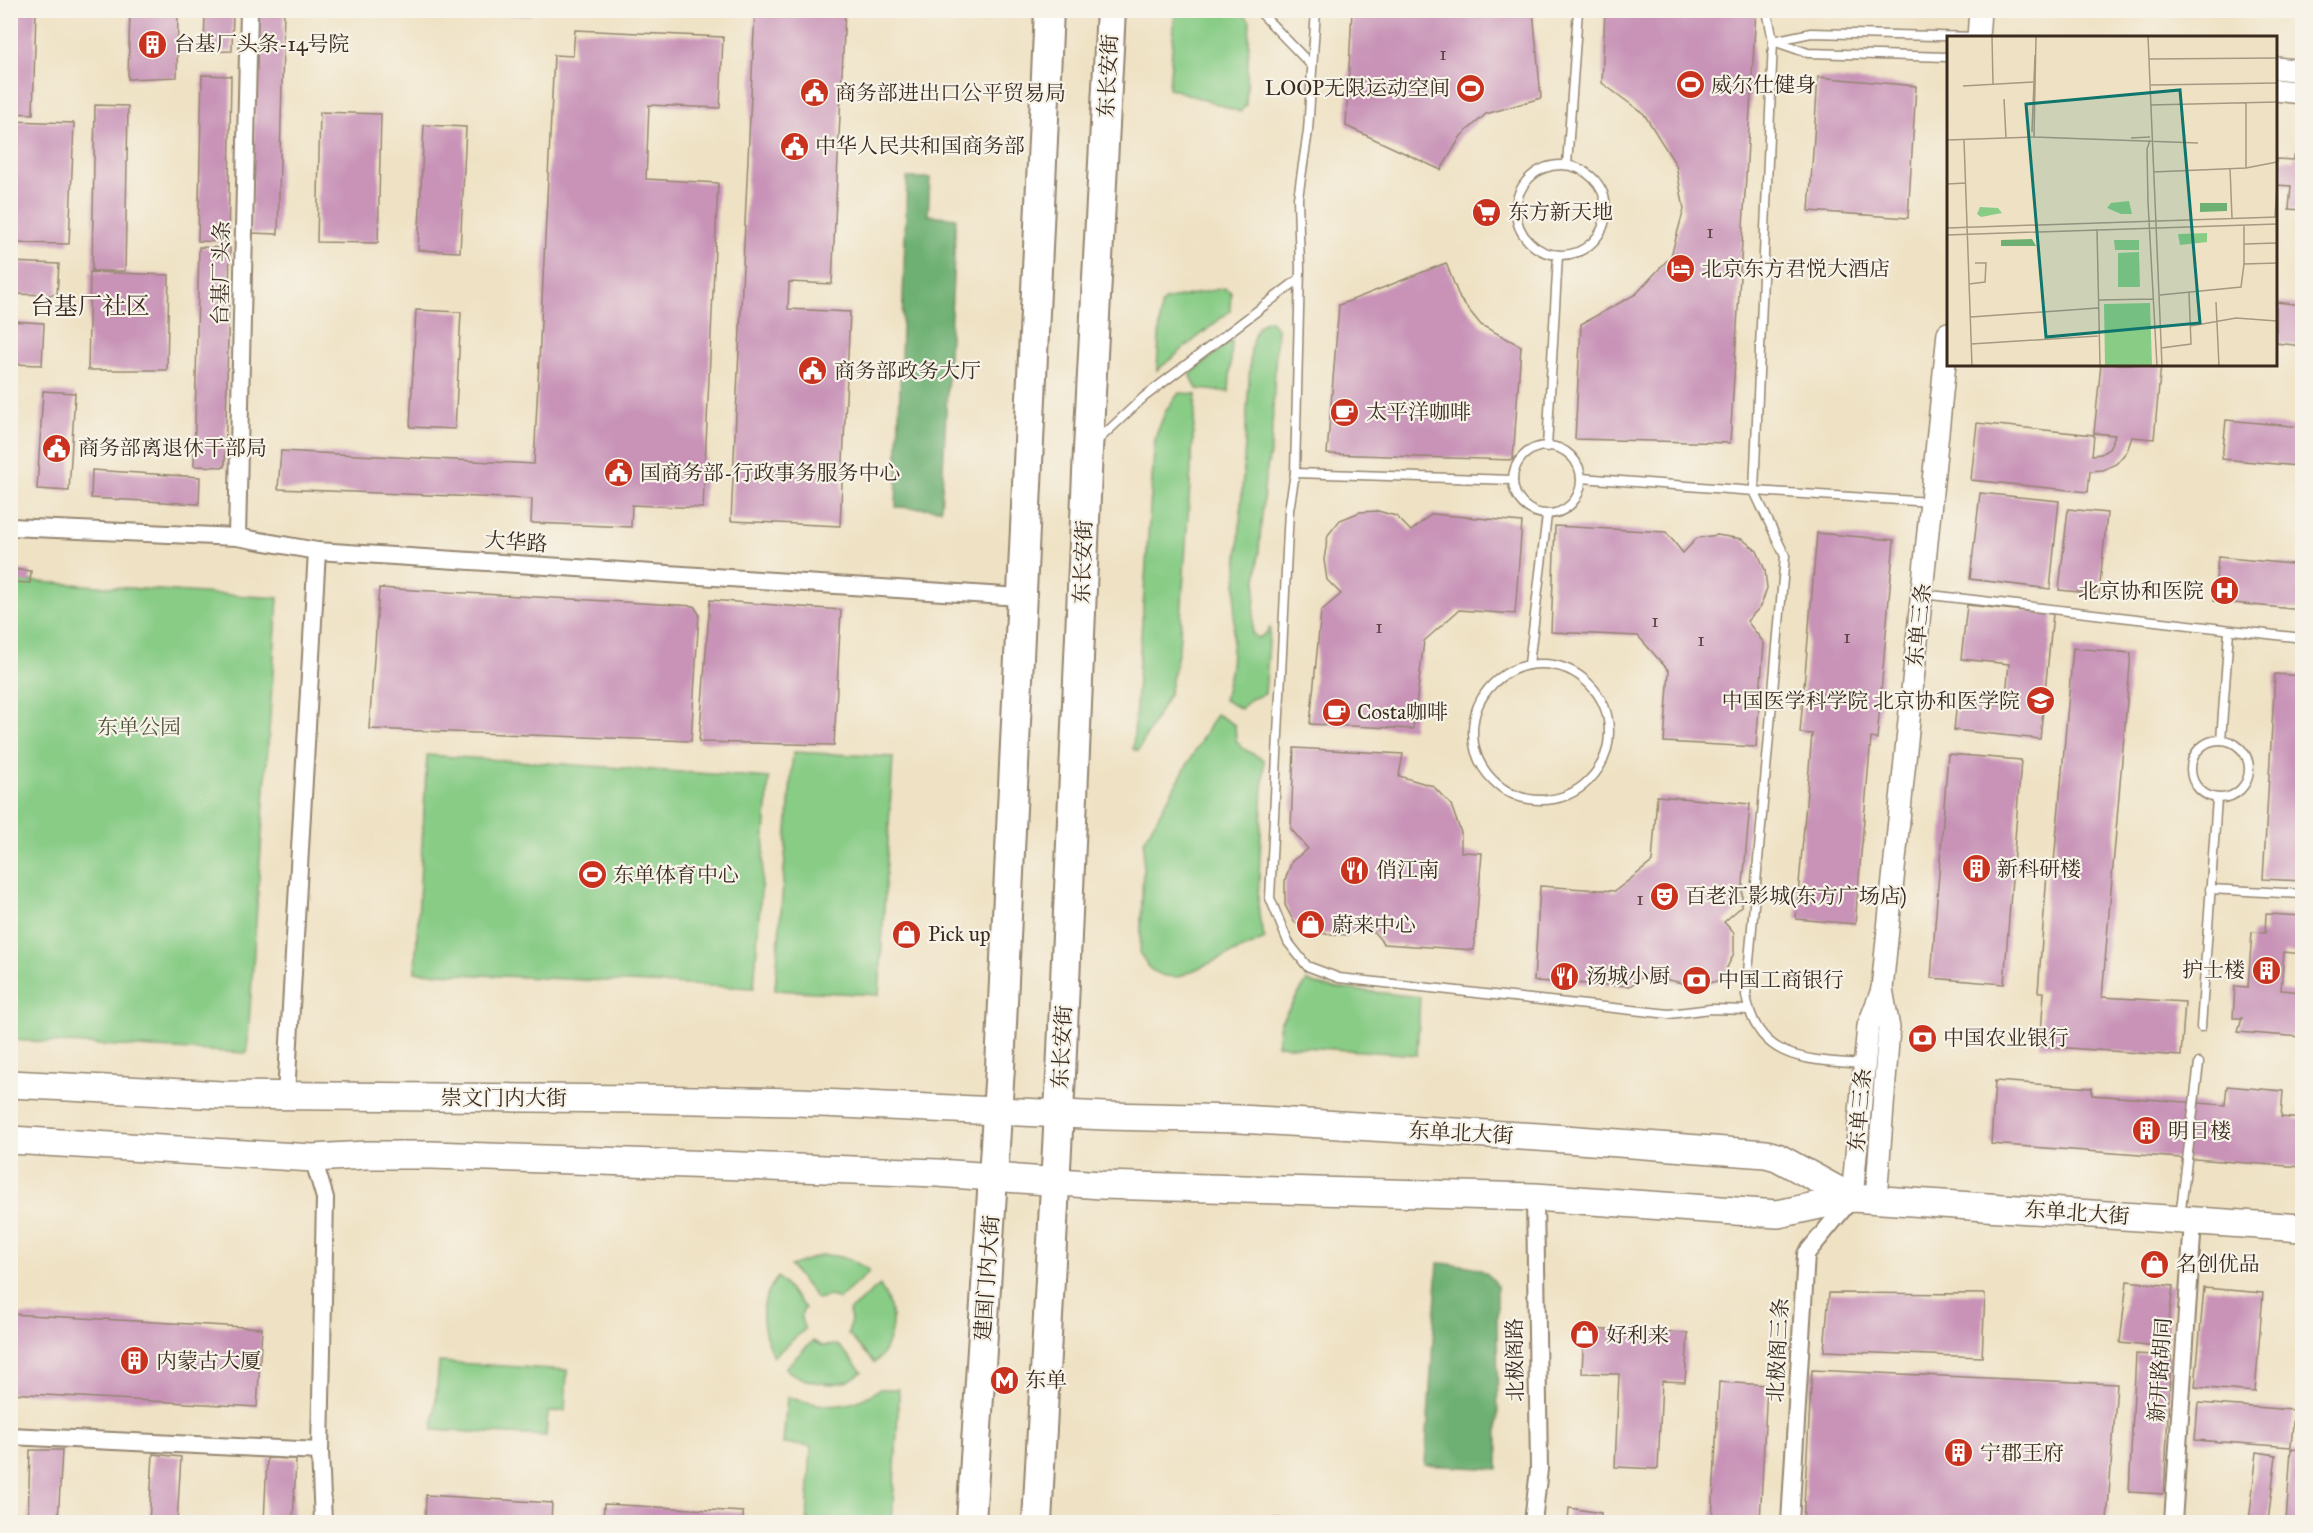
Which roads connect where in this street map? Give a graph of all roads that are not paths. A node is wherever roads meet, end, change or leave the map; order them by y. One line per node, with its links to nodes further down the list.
1 (249, 10): 31 (street, 台基厂头条)
2 (1049, 10): 34 (highway)
3 (1111, 10): 23 (highway, 东长安街)
4 (1258, 10): 13 (lane)
5 (1316, 10): 13 (lane)
6 (1578, 10): 18 (lane)
7 (1767, 10): 11 (lane)
8 (1980, 10): 10 (street)
9 (1947, 36): 11 (lane)
10 (1978, 36)
11 (1773, 41): 12 (lane); 27 (lane)
12 (1947, 57)
13 (1311, 66): 20 (lane)
14 (2277, 68): 15 (street)
15 (2302, 71)
16 (2277, 90): 17 (street)
17 (2302, 93)
18 (1567, 165): 19 (lane); 19 (lane)
19 (1558, 255): 22 (lane)
20 (1299, 279): 23 (lane); 24 (lane)
21 (1947, 344): 28 (street, 东单三条)
22 (1547, 447): 25 (lane); 26 (lane)
23 (1088, 450): 50 (highway, 东长安街)
24 (1295, 474): 26 (lane); 43 (lane)
25 (1581, 478): 27 (lane); 29 (lane)
26 (1513, 480): 29 (lane)
27 (1754, 491): 28 (lane); 43 (lane)
28 (1932, 502): 33 (street, 东单三条)
29 (1547, 515): 37 (lane)
30 (10, 527): 31 (street, 大华路)
31 (237, 537): 32 (street, 大华路)
32 (317, 551): 34 (street, 大华路); 48 (street)
33 (1922, 594): 35 (lane); 42 (street, 东单三条)
34 (1020, 597): 49 (highway)
35 (2229, 631): 36 (lane); 38 (lane)
36 (2302, 638)
37 (1529, 664): 37 (lane)
38 (2221, 740): 39 (lane); 39 (lane)
39 (2217, 798): 40 (lane)
40 (2210, 889): 41 (lane); 44 (lane)
41 (2302, 894)
42 (1882, 989): 46 (street, 东单三条); 56 (street, 东单三条)
43 (1749, 1010): 46 (lane)
44 (2201, 1027)
45 (2199, 1063): 57 (lane)
46 (1864, 1064): 56 (street, 东单三条)
47 (10, 1084): 48 (main road, 崇文门内大街)
48 (286, 1095): 49 (main road, 崇文门内大街)
49 (998, 1110): 50 (main road, 崇文门内大街); 53 (highway, 建国门内大街)
50 (1059, 1113): 54 (highway, 东长安街); 56 (main road, 东单北大街)
51 (10, 1140): 52 (main road)
52 (313, 1158): 53 (main road); 60 (street)
53 (993, 1177): 54 (main road, 东单北大街); 62 (highway, 建国门内大街)
54 (1055, 1182): 55 (main road, 东单北大街); 63 (highway)
55 (1535, 1197): 56 (main road, 东单北大街); 64 (street, 北极阁路)
56 (1864, 1198): 57 (main road, 东单北大街); 65 (street, 北极阁三条)
57 (2186, 1220): 58 (main road, 东单北大街); 66 (street, 新开路胡同)
58 (2302, 1228)
59 (10, 1436): 60 (street)
60 (320, 1450): 61 (street)
61 (323, 1522)
62 (971, 1522)
63 (1037, 1522)
64 (1533, 1522)
65 (1790, 1522)
66 (2173, 1522)

